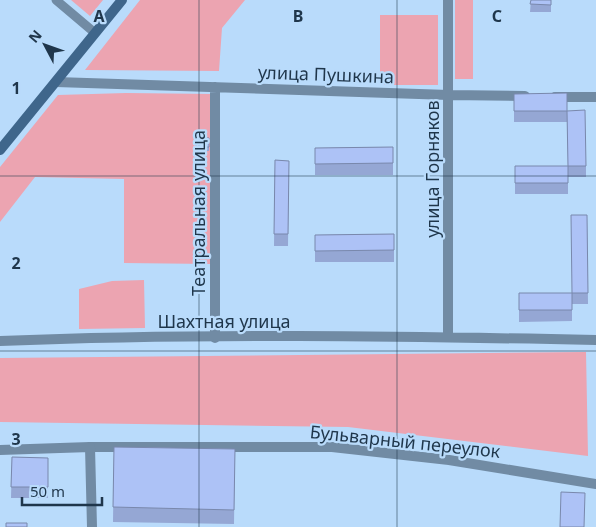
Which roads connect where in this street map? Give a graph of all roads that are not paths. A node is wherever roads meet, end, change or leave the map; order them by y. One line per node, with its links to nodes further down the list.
1 (56, 0): 4 (street)
2 (122, 0): 4 (main road)
3 (448, 0): 7 (street, улица Горняков)
4 (95, 33): 5 (main road)
5 (56, 82): 6 (street, улица Пушкина); 9 (main road)
6 (215, 87): 7 (street, улица Пушкина); 11 (street, Театральная улица)
7 (449, 95): 8 (street, улица Пушкина); 10 (street, улица Горняков)
8 (596, 97)
9 (0, 150)
10 (448, 337): 11 (street, Шахтная улица); 12 (street, Шахтная улица)
11 (216, 338): 13 (street, Шахтная улица)
12 (596, 340)
13 (0, 341)
14 (90, 447): 15 (street, Бульварный переулок); 16 (street, Бульварный переулок); 17 (street)
15 (0, 450)
16 (596, 484)
17 (92, 527)

